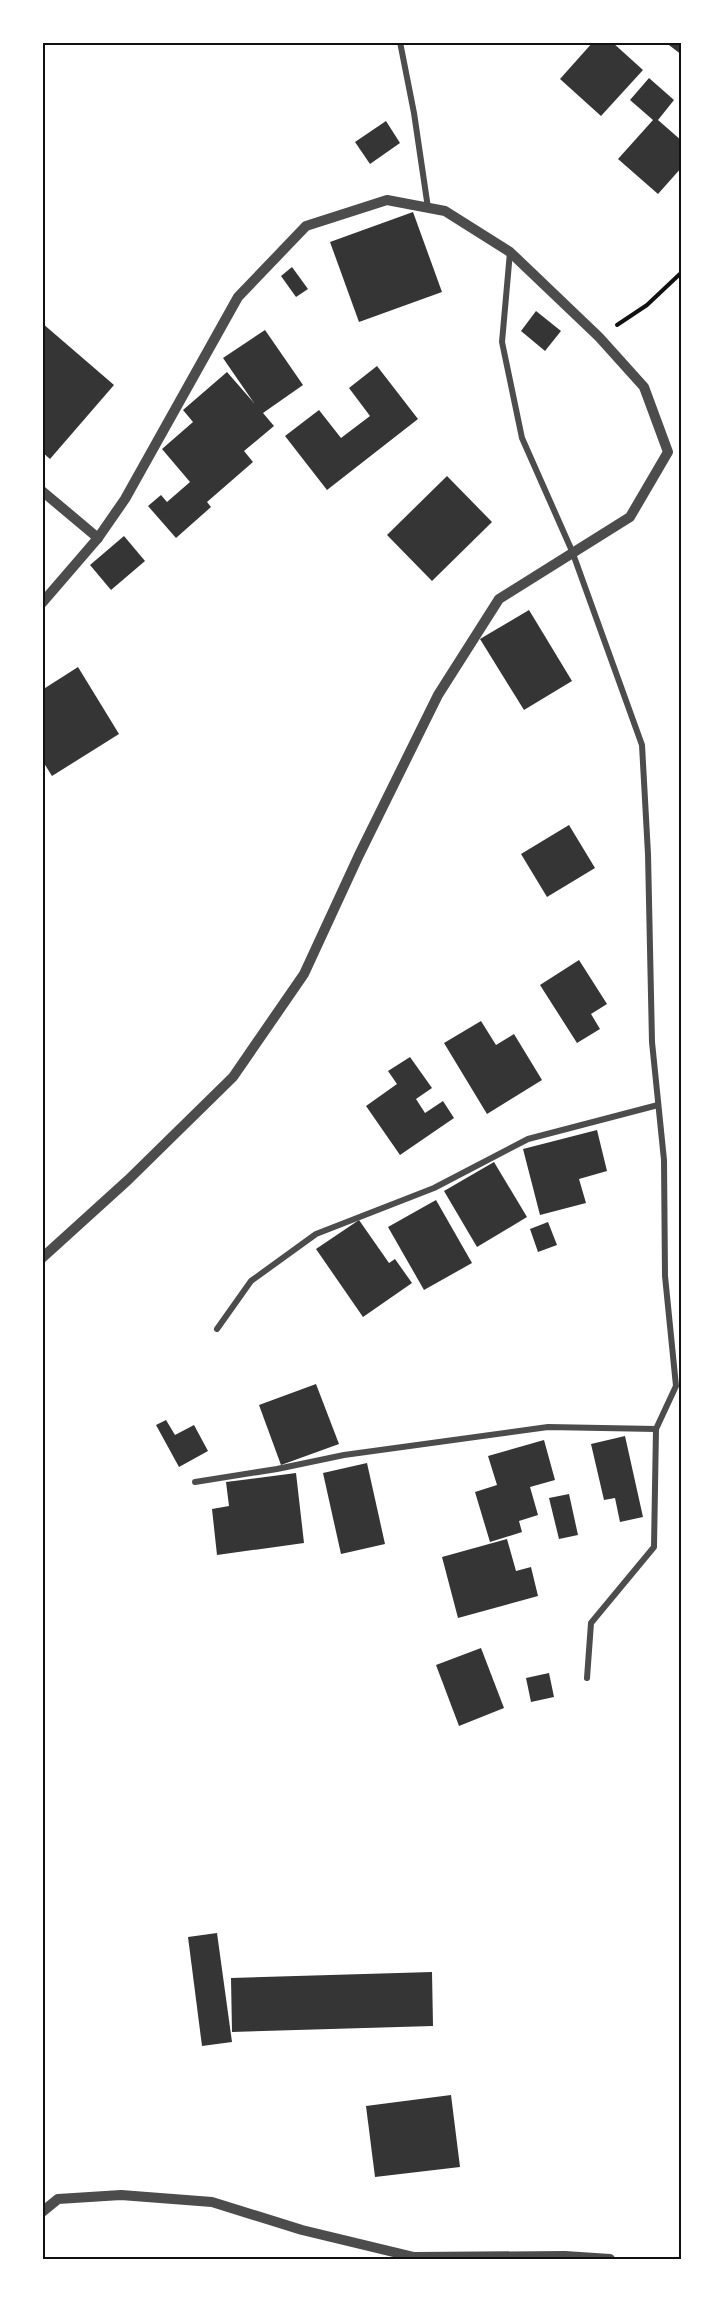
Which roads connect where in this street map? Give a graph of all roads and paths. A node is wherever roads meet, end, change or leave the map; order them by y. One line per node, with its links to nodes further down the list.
1 (400, 42): 2 (street)
2 (428, 208): 3 (street); 7 (street)
3 (510, 252): 5 (street); 8 (street)
4 (682, 272): 5 (path)
5 (599, 337): 8 (street)
6 (42, 491): 7 (street)
7 (98, 538): 9 (street)
8 (572, 551): 10 (street); 11 (street)
9 (42, 603)
10 (658, 1105): 12 (street); 13 (street)
11 (42, 1258)
12 (217, 1329)
13 (656, 1429): 14 (street); 15 (street)
14 (195, 1482)
15 (586, 1678)
16 (42, 2212): 17 (street)
17 (610, 2259)

